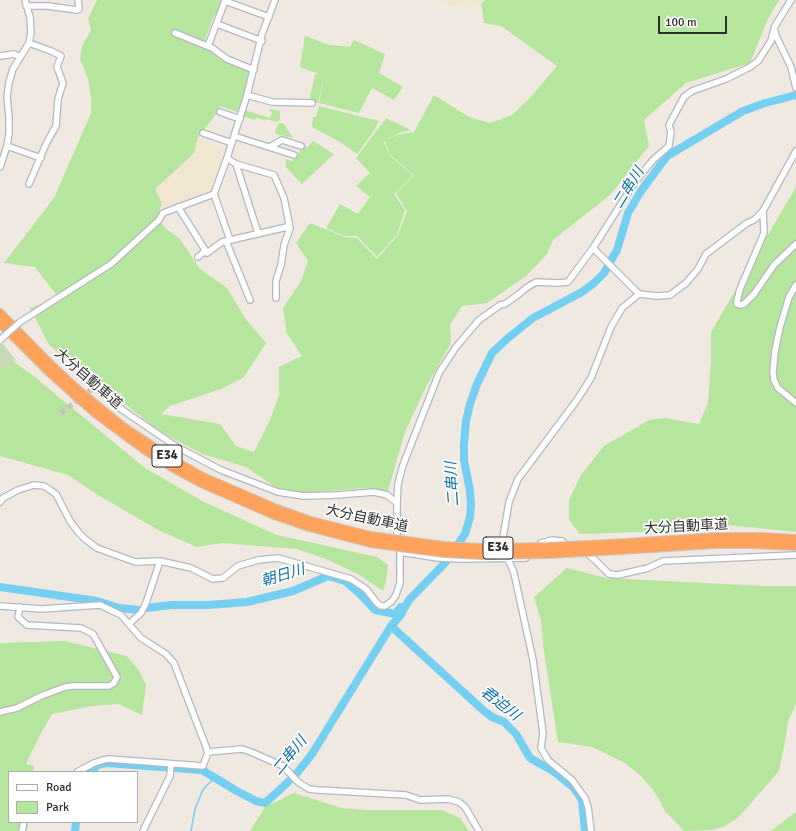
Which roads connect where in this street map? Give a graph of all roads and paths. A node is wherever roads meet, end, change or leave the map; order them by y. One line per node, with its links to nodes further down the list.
1 (25, 0): 5 (street)
2 (78, 0): 5 (street)
3 (275, 0): 6 (street)
4 (791, 0): 8 (street)
5 (26, 6): 11 (street)
6 (269, 17): 7 (street); 10 (street)
7 (217, 24): 10 (street); 12 (street)
8 (775, 30): 16 (street); 41 (street)
9 (175, 34): 12 (street)
10 (262, 41): 15 (street)
11 (29, 43): 14 (street); 29 (street)
12 (208, 46): 15 (street)
13 (0, 56): 14 (street)
14 (20, 57): 24 (street)
15 (254, 70): 17 (street)
16 (796, 86)
17 (247, 95): 18 (street); 20 (street)
18 (312, 104)
19 (220, 112): 20 (street)
20 (240, 119): 22 (street)
21 (203, 133): 23 (street)
22 (234, 136): 23 (street); 26 (street)
23 (232, 143): 30 (street)
24 (7, 146): 29 (street); 32 (street)
25 (301, 146): 26 (street)
26 (270, 147): 28 (street)
27 (796, 151): 36 (street)
28 (294, 155)
29 (40, 158): 33 (street)
30 (228, 158): 31 (street); 34 (street)
31 (236, 164): 37 (street); 38 (street)
32 (0, 167)
33 (29, 184)
34 (214, 194): 35 (street); 39 (street)
35 (178, 207): 42 (street); 50 (street, bridge)
36 (763, 211): 40 (street); 45 (street)
37 (289, 223): 38 (street); 46 (street)
38 (258, 233): 39 (street)
39 (228, 240): 42 (street); 47 (street)
40 (796, 244)
41 (593, 248): 45 (street); 54 (street)
42 (207, 253): 43 (street)
43 (198, 257)
44 (796, 285): 52 (street)
45 (639, 294): 63 (street)
46 (276, 298)
47 (250, 300)
48 (0, 313): 56 (highway, 大分自動車道 / E34)
49 (0, 323): 56 (highway, 大分自動車道 / E34)
50 (0, 340)
51 (95, 387): 54 (street)
52 (796, 403)
53 (0, 502): 64 (street)
54 (397, 503): 61 (street)
55 (796, 538): 58 (highway, 大分自動車道 / E34)
56 (371, 540): 58 (highway, 大分自動車道 / E34, bridge)
57 (750, 544): 58 (highway, 大分自動車道 / E34); 59 (highway, 大分自動車道 / E34); 60 (highway)
58 (623, 546)
59 (796, 546)
60 (796, 550)
61 (400, 552): 63 (street); 64 (street)
62 (796, 555): 63 (street)
63 (508, 559): 74 (street)
64 (160, 561): 67 (street)
65 (0, 606): 66 (street)
66 (20, 607): 67 (street); 68 (street)
67 (130, 624): 69 (street)
68 (0, 712)
69 (208, 752): 70 (street); 73 (street)
70 (170, 764): 71 (street); 72 (street)
71 (79, 771)
72 (144, 831)
73 (479, 831)
74 (591, 831)

